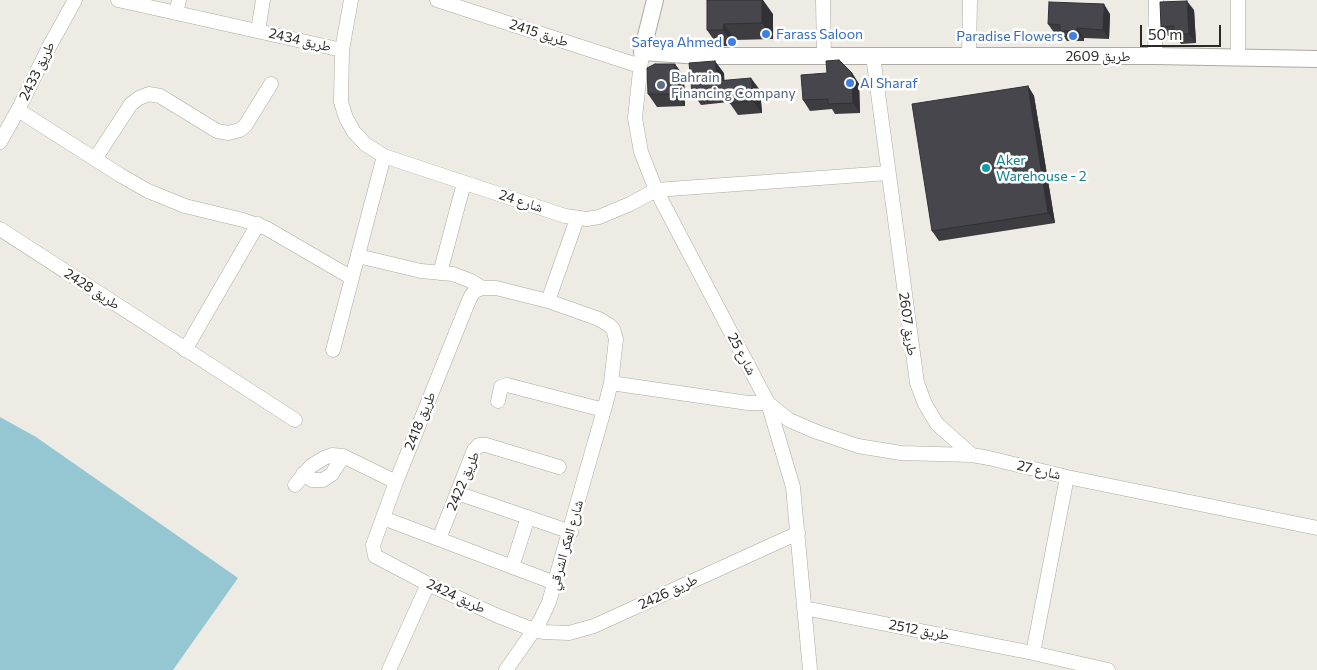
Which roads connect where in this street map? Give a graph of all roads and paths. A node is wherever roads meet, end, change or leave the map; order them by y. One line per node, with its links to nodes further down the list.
1 (75, 0): 22 (street, طريق 2433)
2 (118, 0): 11 (street, طريق 2434)
3 (263, 0): 12 (street, طريق 2434)
4 (351, 0): 13 (street, شارع 24)
5 (437, 0): 19 (street, طريق 2415)
6 (655, 0): 19 (street)
7 (823, 0): 14 (street)
8 (970, 0): 16 (street)
9 (1156, 0): 17 (street)
10 (1238, 0): 18 (street)
11 (178, 7): 12 (street, طريق 2434)
12 (258, 31): 13 (street, طريق 2434)
13 (342, 50): 24 (street, شارع 24)
14 (824, 56): 15 (street, طريق 2609); 19 (street, طريق 2609)
15 (872, 56): 16 (street, طريق 2609); 26 (street, طريق 2607)
16 (969, 56): 17 (street, طريق 2609)
17 (1155, 56): 18 (street, طريق 2609)
18 (1238, 58): 20 (street, طريق 2609)
19 (641, 59): 28 (street, شارع 25)
20 (1317, 59)
21 (271, 84): 25 (street)
22 (18, 110): 23 (street, طريق 2433); 25 (street)
23 (0, 142)
24 (384, 156): 27 (street, شارع 24); 32 (street)
25 (95, 160): 30 (street)
26 (888, 173): 28 (street); 44 (street, طريق 2607)
27 (464, 183): 29 (street, شارع 24); 33 (street)
28 (656, 190): 29 (street, شارع 24); 41 (street, شارع 25)
29 (577, 218): 36 (street)
30 (258, 224): 34 (street); 37 (street)
31 (0, 229): 37 (street, طريق 2428)
32 (358, 256): 33 (street); 34 (street)
33 (440, 273): 35 (street)
34 (352, 278): 38 (street)
35 (482, 288): 36 (street); 48 (street, طريق 2418)
36 (548, 301): 39 (street)
37 (185, 350): 43 (street, طريق 2428)
38 (333, 350)
39 (611, 383): 41 (street); 42 (street, شارع العكر الشرقي)
40 (498, 401): 42 (street)
41 (768, 403): 44 (street, شارع 27); 54 (street, شارع 25)
42 (604, 410): 53 (street, شارع العكر الشرقي)
43 (295, 420)
44 (972, 456): 46 (street, شارع 27)
45 (559, 467): 49 (street, طريق 2422)
46 (1067, 477): 52 (street, شارع 27); 62 (street)
47 (299, 480): 48 (street)
48 (396, 482): 51 (street, طريق 2418)
49 (457, 493): 50 (street); 55 (street, طريق 2422)
50 (528, 517): 53 (street); 57 (street)
51 (383, 518): 55 (street); 56 (street, طريق 2418)
52 (1317, 528)
53 (571, 532): 58 (street, شارع العكر الشرقي)
54 (798, 533): 60 (street, شارع 25); 61 (street, طريق 2426)
55 (439, 539): 57 (street)
56 (379, 559): 59 (street, طريق 2424)
57 (512, 567): 58 (street)
58 (556, 583): 61 (street, شارع العكر الشرقي)
59 (428, 584): 61 (street, طريق 2424); 63 (street)
60 (804, 608): 62 (street, طريق 2512); 65 (street, شارع 25)
61 (534, 630): 64 (street, شارع العكر الشرقي)
62 (1033, 653): 66 (street, طريق 2512)
63 (389, 670)
64 (506, 670)
65 (810, 670)
66 (1108, 670)

